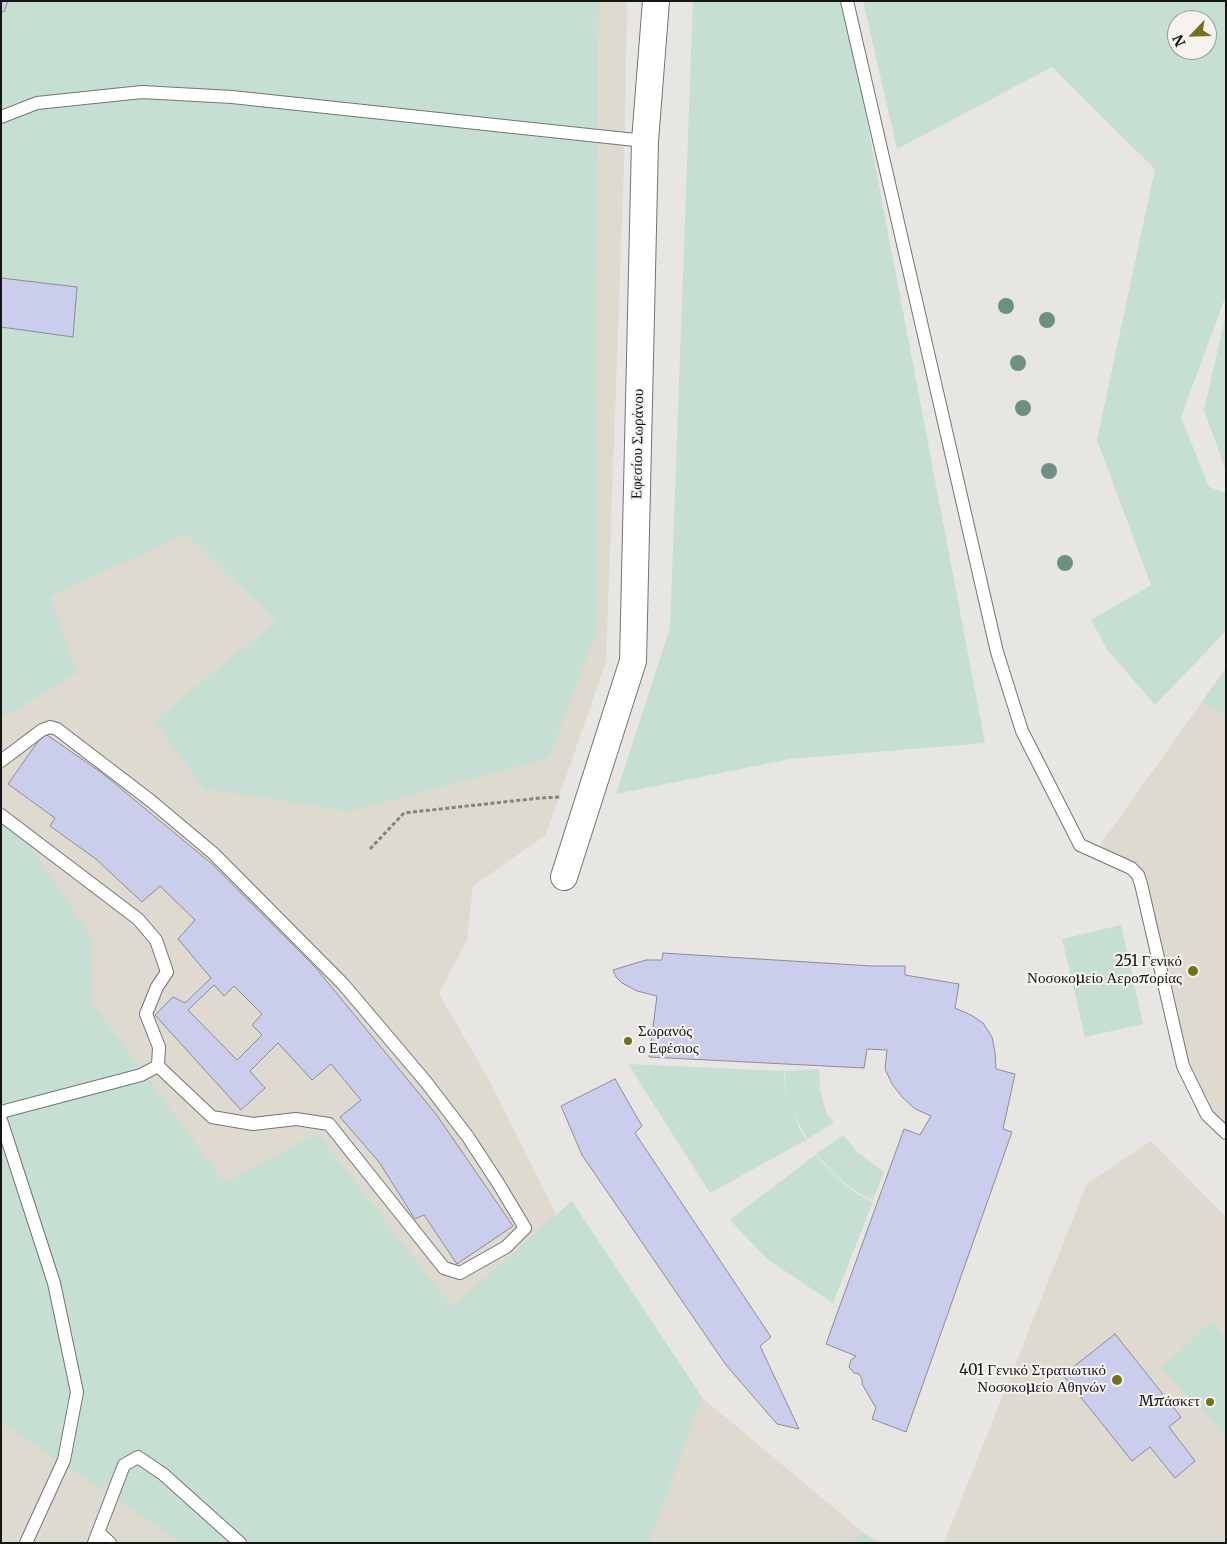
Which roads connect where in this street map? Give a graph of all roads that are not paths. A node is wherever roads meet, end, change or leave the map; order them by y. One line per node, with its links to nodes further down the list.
1 (656, 1): 4 (street, Εφεσίου Σωράνου)
2 (847, 1): 11 (lane)
3 (1, 116): 4 (lane)
4 (645, 140): 7 (street, Εφεσίου Σωράνου)
5 (1, 761): 8 (lane)
6 (1, 815): 8 (lane)
7 (564, 877)
8 (158, 1066): 9 (lane)
9 (1, 1112)
10 (1, 1120): 13 (lane)
11 (1226, 1134)
12 (97, 1538): 14 (lane); 15 (lane)
13 (26, 1543)
14 (110, 1543)
15 (240, 1543)

